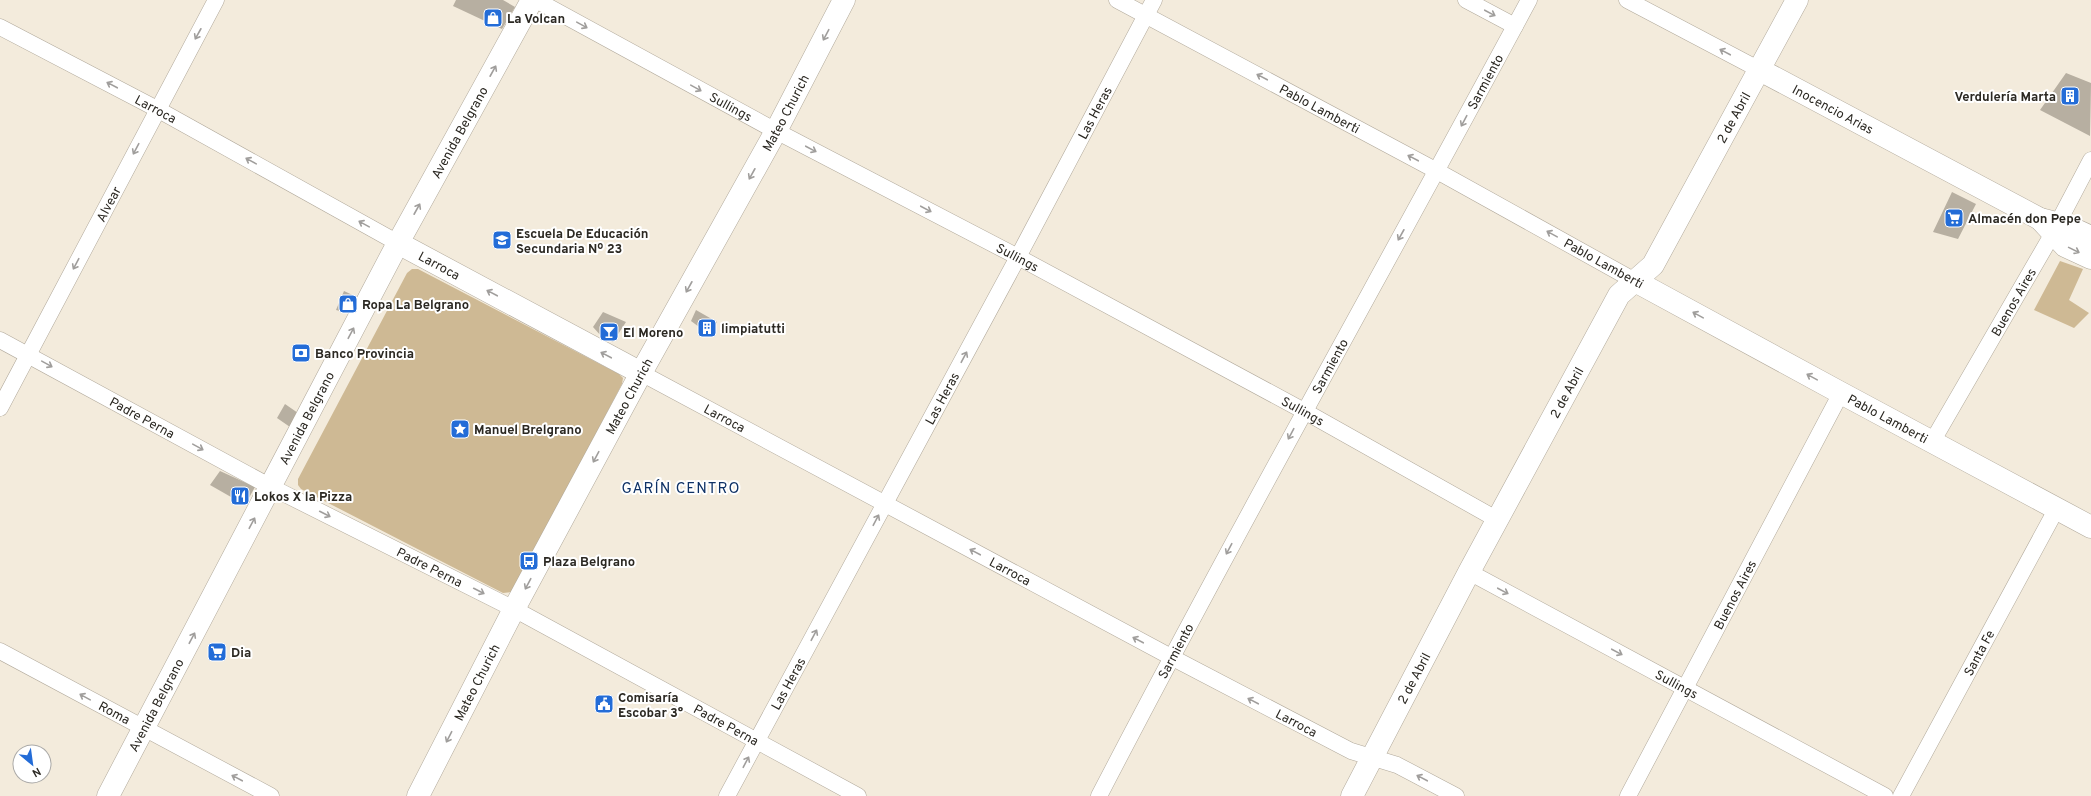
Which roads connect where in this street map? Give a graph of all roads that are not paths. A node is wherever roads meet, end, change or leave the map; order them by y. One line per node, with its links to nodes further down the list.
1 (216, 0): 15 (street, Alvear, one-way to 15)
2 (532, 0): 21 (street, Avenida Belgrano, one-way to 2)
3 (536, 0): 16 (street, Sullings, one-way to 16)
4 (844, 0): 16 (street, Mateo Churich, one-way to 16)
5 (1117, 0): 11 (street, Pablo Lamberti)
6 (1154, 0): 11 (street, Las Heras)
7 (1466, 0): 13 (street, one-way to 13)
8 (1529, 0): 13 (street, Sarmiento)
9 (1627, 0): 14 (street, Inocencio Arias, one-way to 9)
10 (1797, 0): 14 (street, 2 de Abril)
11 (1146, 15): 18 (street, Pablo Lamberti, one-way to 11); 22 (street, Las Heras)
12 (0, 26): 15 (street, Larroca, one-way to 12)
13 (1515, 26): 18 (street, Sarmiento, one-way to 18)
14 (1760, 70): 19 (street, Inocencio Arias); 24 (street, 2 de Abril)
15 (157, 109): 21 (street, Larroca, one-way to 15); 26 (street, Alvear, one-way to 26)
16 (776, 131): 22 (street, Sullings, one-way to 22); 27 (street, Mateo Churich, one-way to 27)
17 (2091, 160): 19 (street, Buenos Aires)
18 (1436, 170): 24 (street, Pablo Lamberti, one-way to 18); 30 (street, Sarmiento, one-way to 30)
19 (2050, 225): 20 (street, Inocencio Arias); 23 (street, Inocencio Arias, one-way to 23); 31 (street, Buenos Aires)
20 (2091, 237)
21 (398, 243): 27 (street, Larroca, one-way to 21); 32 (street, Avenida Belgrano, one-way to 21)
22 (1018, 257): 30 (street, Sullings); 33 (street, Las Heras, one-way to 22)
23 (2091, 258)
24 (1635, 281): 28 (street, Pablo Lamberti, one-way to 24); 35 (street, 2 de Abril)
25 (0, 340): 26 (street, Padre Perna)
26 (29, 355): 29 (street, Alvear); 32 (street, Padre Perna, one-way to 32)
27 (641, 373): 33 (street, Larroca); 38 (street, Mateo Churich, one-way to 38)
28 (1843, 395): 31 (street, Pablo Lamberti); 41 (street, Buenos Aires)
29 (0, 408)
30 (1304, 411): 35 (street, Sullings); 40 (street, Sarmiento, one-way to 40)
31 (1932, 442): 34 (street, Pablo Lamberti)
32 (271, 487): 38 (street, Padre Perna, one-way to 38); 42 (street, Avenida Belgrano, one-way to 32)
33 (885, 504): 40 (street, Larroca, one-way to 33); 43 (street, Las Heras, one-way to 33)
34 (2057, 508): 36 (street, Pablo Lamberti); 55 (street, Santa Fe)
35 (1498, 520): 37 (street, 2 de Abril)
36 (2091, 527)
37 (1468, 572): 41 (street, Sullings, one-way to 41); 44 (street, 2 de Abril)
38 (514, 609): 43 (street, Padre Perna); 47 (street, Mateo Churich, one-way to 47)
39 (0, 651): 42 (street, Roma, one-way to 39)
40 (1171, 657): 44 (street, Larroca, one-way to 40); 50 (street, Sarmiento)
41 (1686, 689): 53 (street, Buenos Aires); 54 (street, Sullings)
42 (144, 729): 45 (street, Avenida Belgrano); 46 (street, Roma, one-way to 42)
43 (757, 740): 48 (street, Las Heras, one-way to 43); 49 (street, Padre Perna)
44 (1372, 757): 51 (street, 2 de Abril); 52 (street, Larroca, one-way to 44)
45 (108, 796)
46 (271, 796)
47 (418, 796)
48 (727, 796)
49 (858, 796)
50 (1098, 796)
51 (1352, 796)
52 (1456, 796)
53 (1628, 796)
54 (1885, 796)
55 (1901, 796)

